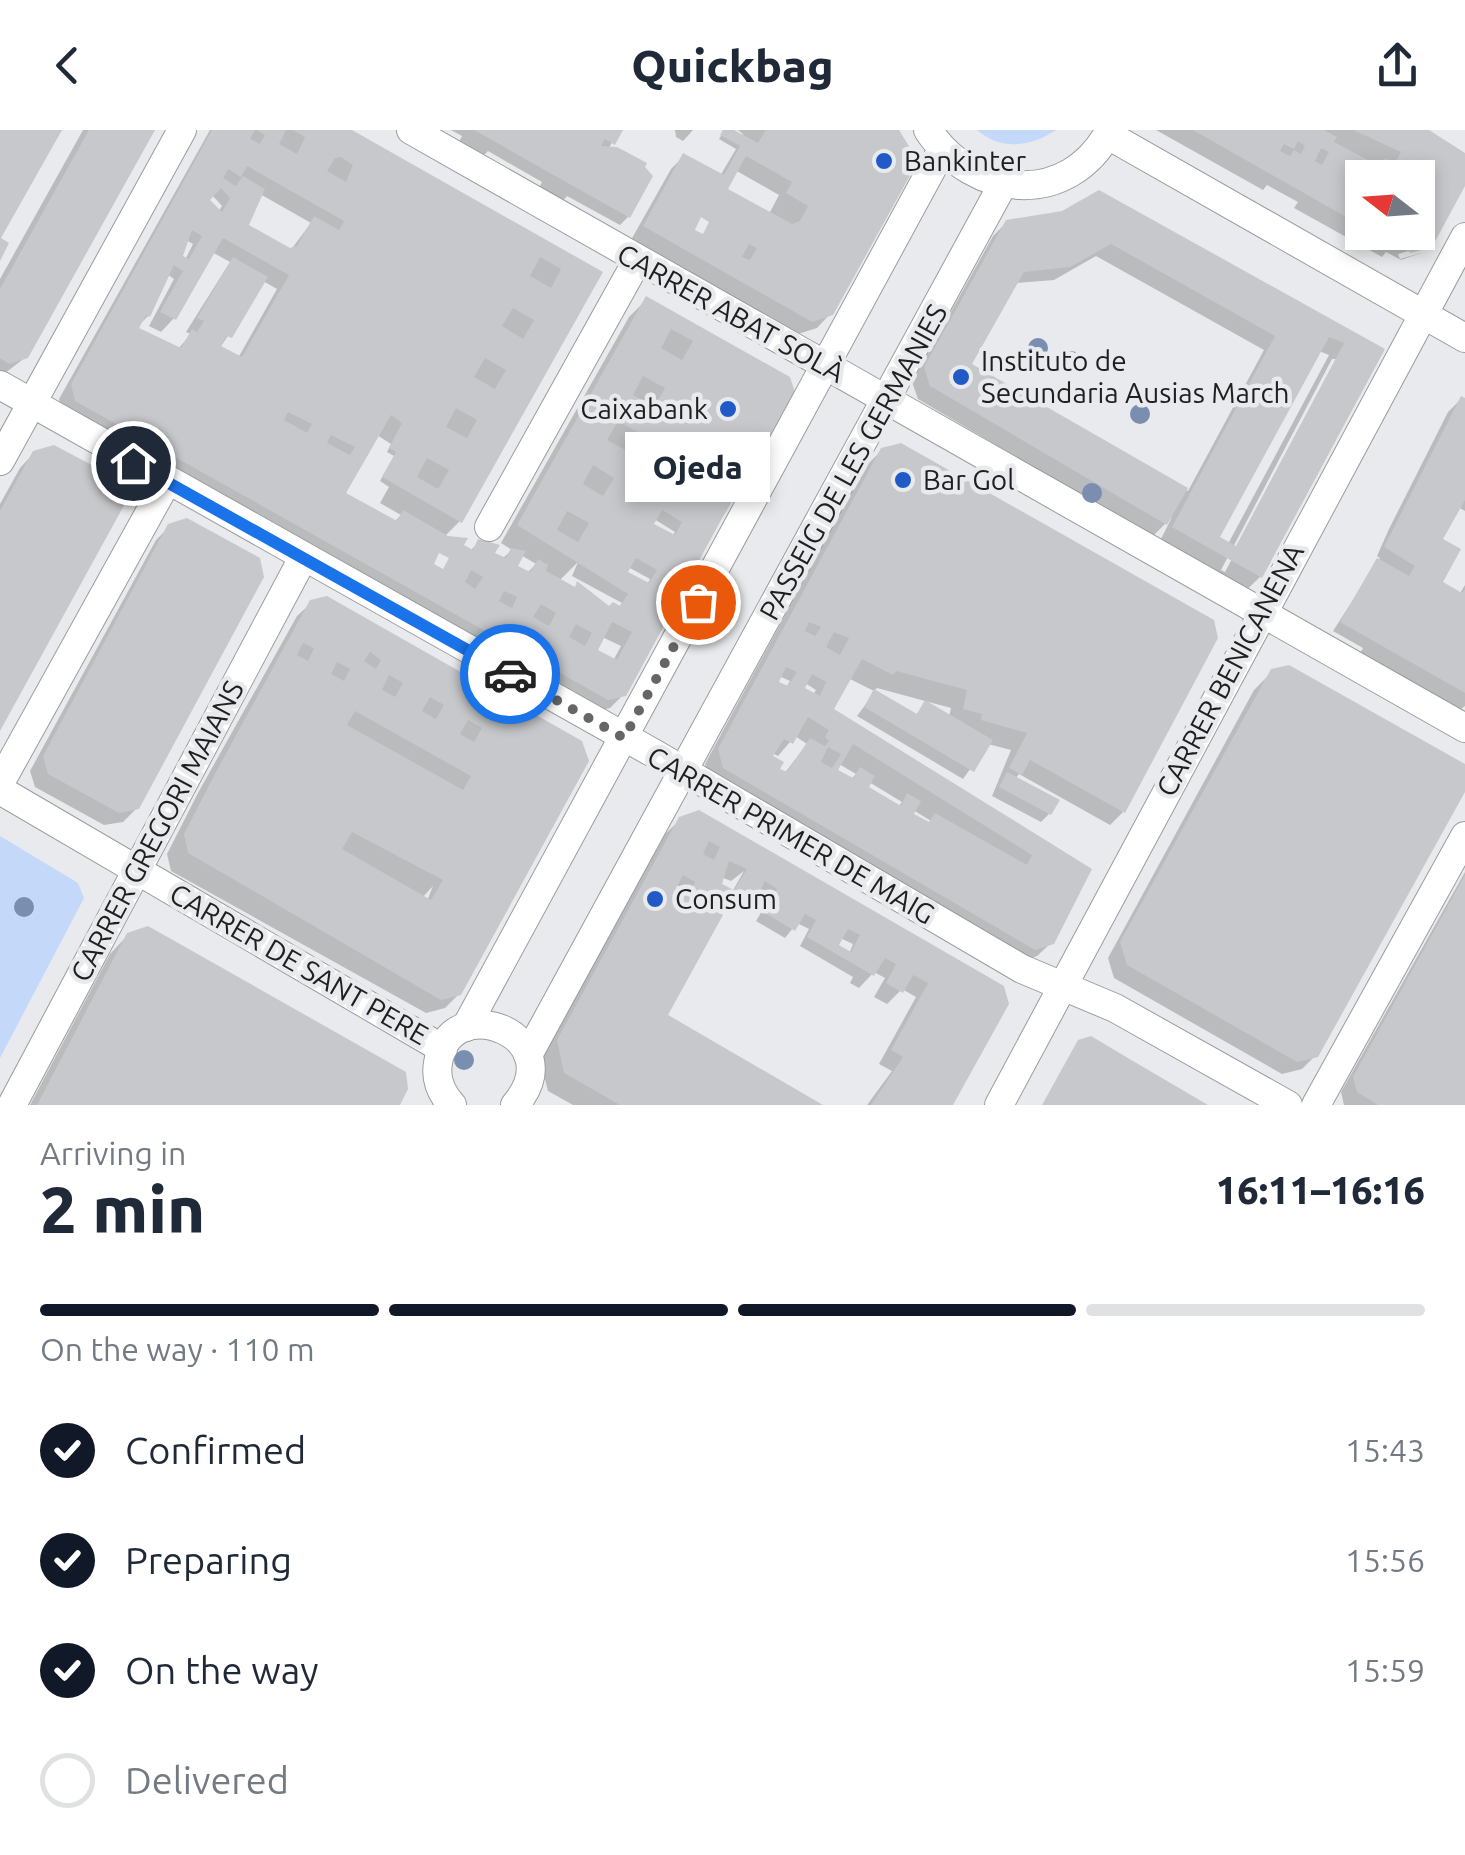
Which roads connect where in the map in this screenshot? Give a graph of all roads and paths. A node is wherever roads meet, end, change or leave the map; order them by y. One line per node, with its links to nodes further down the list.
1 (182, 130): 13 (street)
2 (410, 130): 7 (street, CARRER ABAT SOLÀ)
3 (1109, 132): 5 (street); 8 (street)
4 (935, 140): 5 (street); 10 (street)
5 (1003, 184): 12 (street, PASSEIG DE LES GERMANIES)
6 (1465, 237): 8 (street, CARRER BENICANENA)
7 (636, 261): 10 (street, CARRER ABAT SOLÀ); 16 (street)
8 (1423, 314): 9 (street); 18 (street, CARRER BENICANENA)
9 (1465, 338)
10 (828, 366): 12 (street, CARRER ABAT SOLÀ); 20 (street)
11 (0, 385): 13 (street, CARRER PRIMER DE MAIG)
12 (888, 400): 18 (street, CARRER ABAT SOLÀ); 21 (street, PASSEIG DE LES GERMANIES)
13 (32, 403): 14 (street); 15 (street, CARRER PRIMER DE MAIG)
14 (0, 461)
15 (166, 483): 17 (street, CARRER PRIMER DE MAIG); 22 (street)
16 (490, 527)
17 (303, 558): 20 (street, CARRER PRIMER DE MAIG); 24 (street, CARRER GREGORI MAIANS)
18 (1260, 612): 19 (street, CARRER ABAT SOLÀ); 25 (street, CARRER BENICANENA)
19 (1465, 728)
20 (624, 738): 21 (street, CARRER PRIMER DE MAIG); 26 (street)
21 (684, 771): 25 (street, CARRER PRIMER DE MAIG); 28 (street, PASSEIG DE LES GERMANIES)
22 (0, 786): 24 (street, CARRER DE SANT PERE)
23 (1465, 836): 34 (street)
24 (137, 869): 27 (street, CARRER DE SANT PERE); 31 (street, CARRER GREGORI MAIANS)
25 (1062, 985): 32 (street, CARRER BENICANENA); 33 (street, CARRER PRIMER DE MAIG)
26 (466, 1027): 27 (street); 28 (street)
27 (443, 1048): 30 (street)
28 (528, 1055): 29 (street)
29 (527, 1101)
30 (446, 1103)
31 (12, 1105)
32 (998, 1105)
33 (1288, 1105)
34 (1316, 1105)

